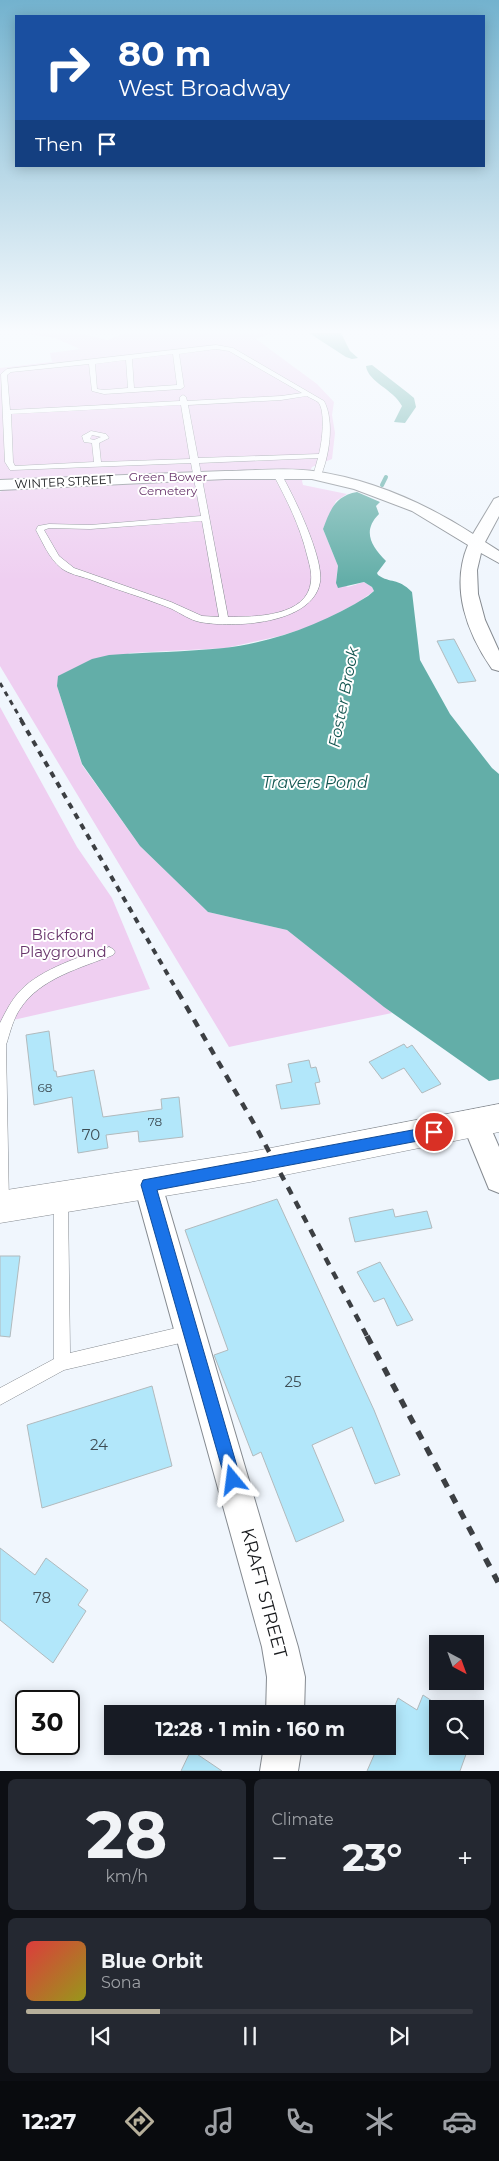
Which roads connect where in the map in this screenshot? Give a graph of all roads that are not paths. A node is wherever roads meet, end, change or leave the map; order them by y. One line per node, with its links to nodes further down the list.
1 (7, 416): 8 (lane)
2 (186, 416): 6 (lane)
3 (324, 416): 5 (lane)
4 (96, 442): 7 (lane)
5 (322, 456): 6 (lane); 11 (lane)
6 (194, 460): 7 (lane); 10 (lane)
7 (98, 464): 8 (lane)
8 (33, 468): 12 (lane)
9 (277, 474): 10 (street, WINTER STREET); 11 (street, WINTER STREET); 18 (lane)
10 (198, 476): 12 (street, WINTER STREET); 15 (lane)
11 (317, 476): 16 (street, WINTER STREET)
12 (32, 484): 13 (street, WINTER STREET)
13 (0, 485)
14 (499, 502): 16 (street)
15 (205, 518): 18 (lane); 18 (lane)
16 (476, 544): 17 (street, WINTER STREET); 19 (street)
17 (499, 558)
18 (224, 620)
19 (499, 665)
20 (109, 952): 25 (lane)
21 (487, 1121): 22 (street); 23 (main road)
22 (499, 1180)
23 (148, 1185): 24 (main road); 26 (street, KRAFT STREET)
24 (61, 1198): 25 (main road); 27 (lane)
25 (1, 1207)
26 (191, 1333): 27 (lane); 29 (street, KRAFT STREET)
27 (62, 1363): 28 (lane)
28 (0, 1398)
29 (286, 1705)
30 (282, 1755): 31 (street)
31 (279, 1771)

